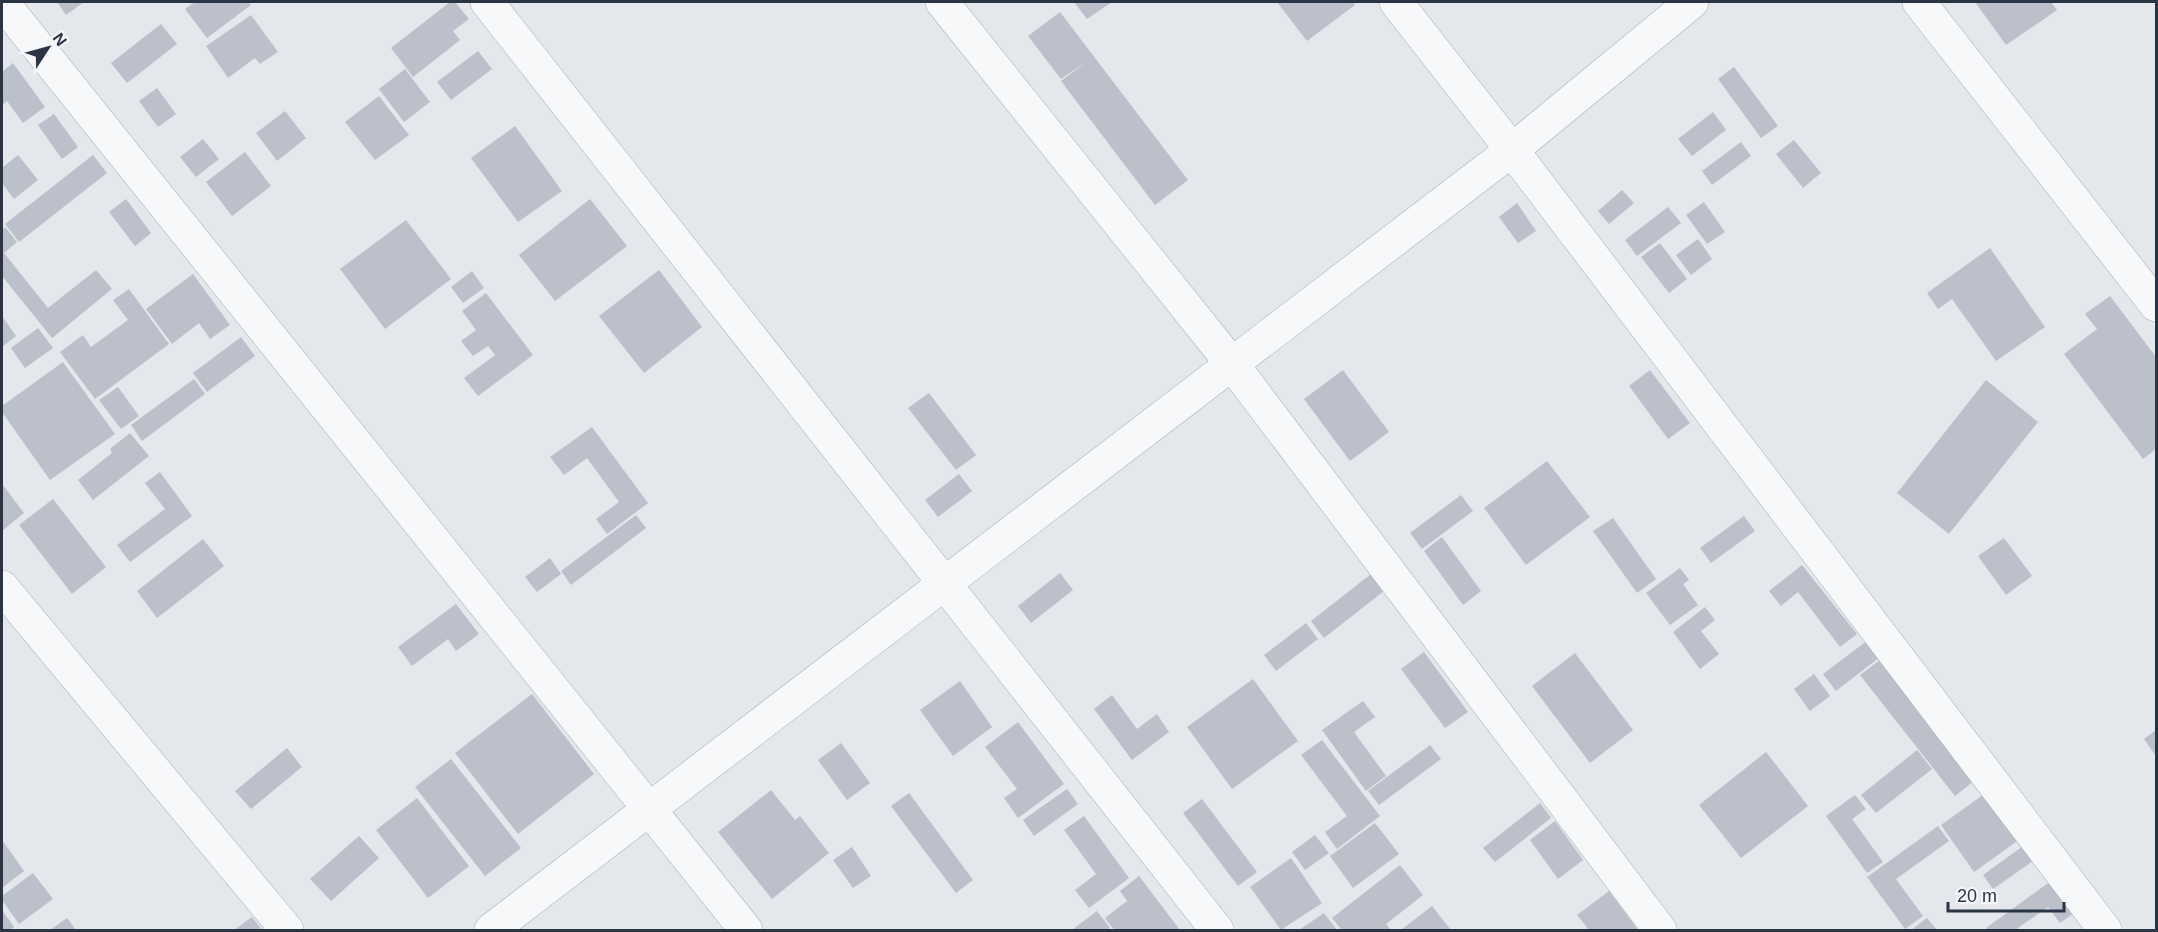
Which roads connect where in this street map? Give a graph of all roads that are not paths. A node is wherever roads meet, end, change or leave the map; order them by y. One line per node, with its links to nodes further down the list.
1 (2, 2): 12 (street)
2 (487, 2): 10 (street)
3 (942, 2): 9 (street)
4 (1396, 2): 7 (street)
5 (1692, 2): 7 (street)
6 (1919, 2): 8 (street)
7 (1512, 150): 9 (street); 18 (street)
8 (2157, 305)
9 (1232, 364): 10 (street); 17 (street)
10 (944, 584): 12 (street); 16 (street)
11 (2, 587): 13 (street)
12 (649, 810): 14 (street); 15 (street)
13 (287, 930)
14 (491, 930)
15 (746, 930)
16 (1217, 930)
17 (1660, 930)
18 (2105, 930)

